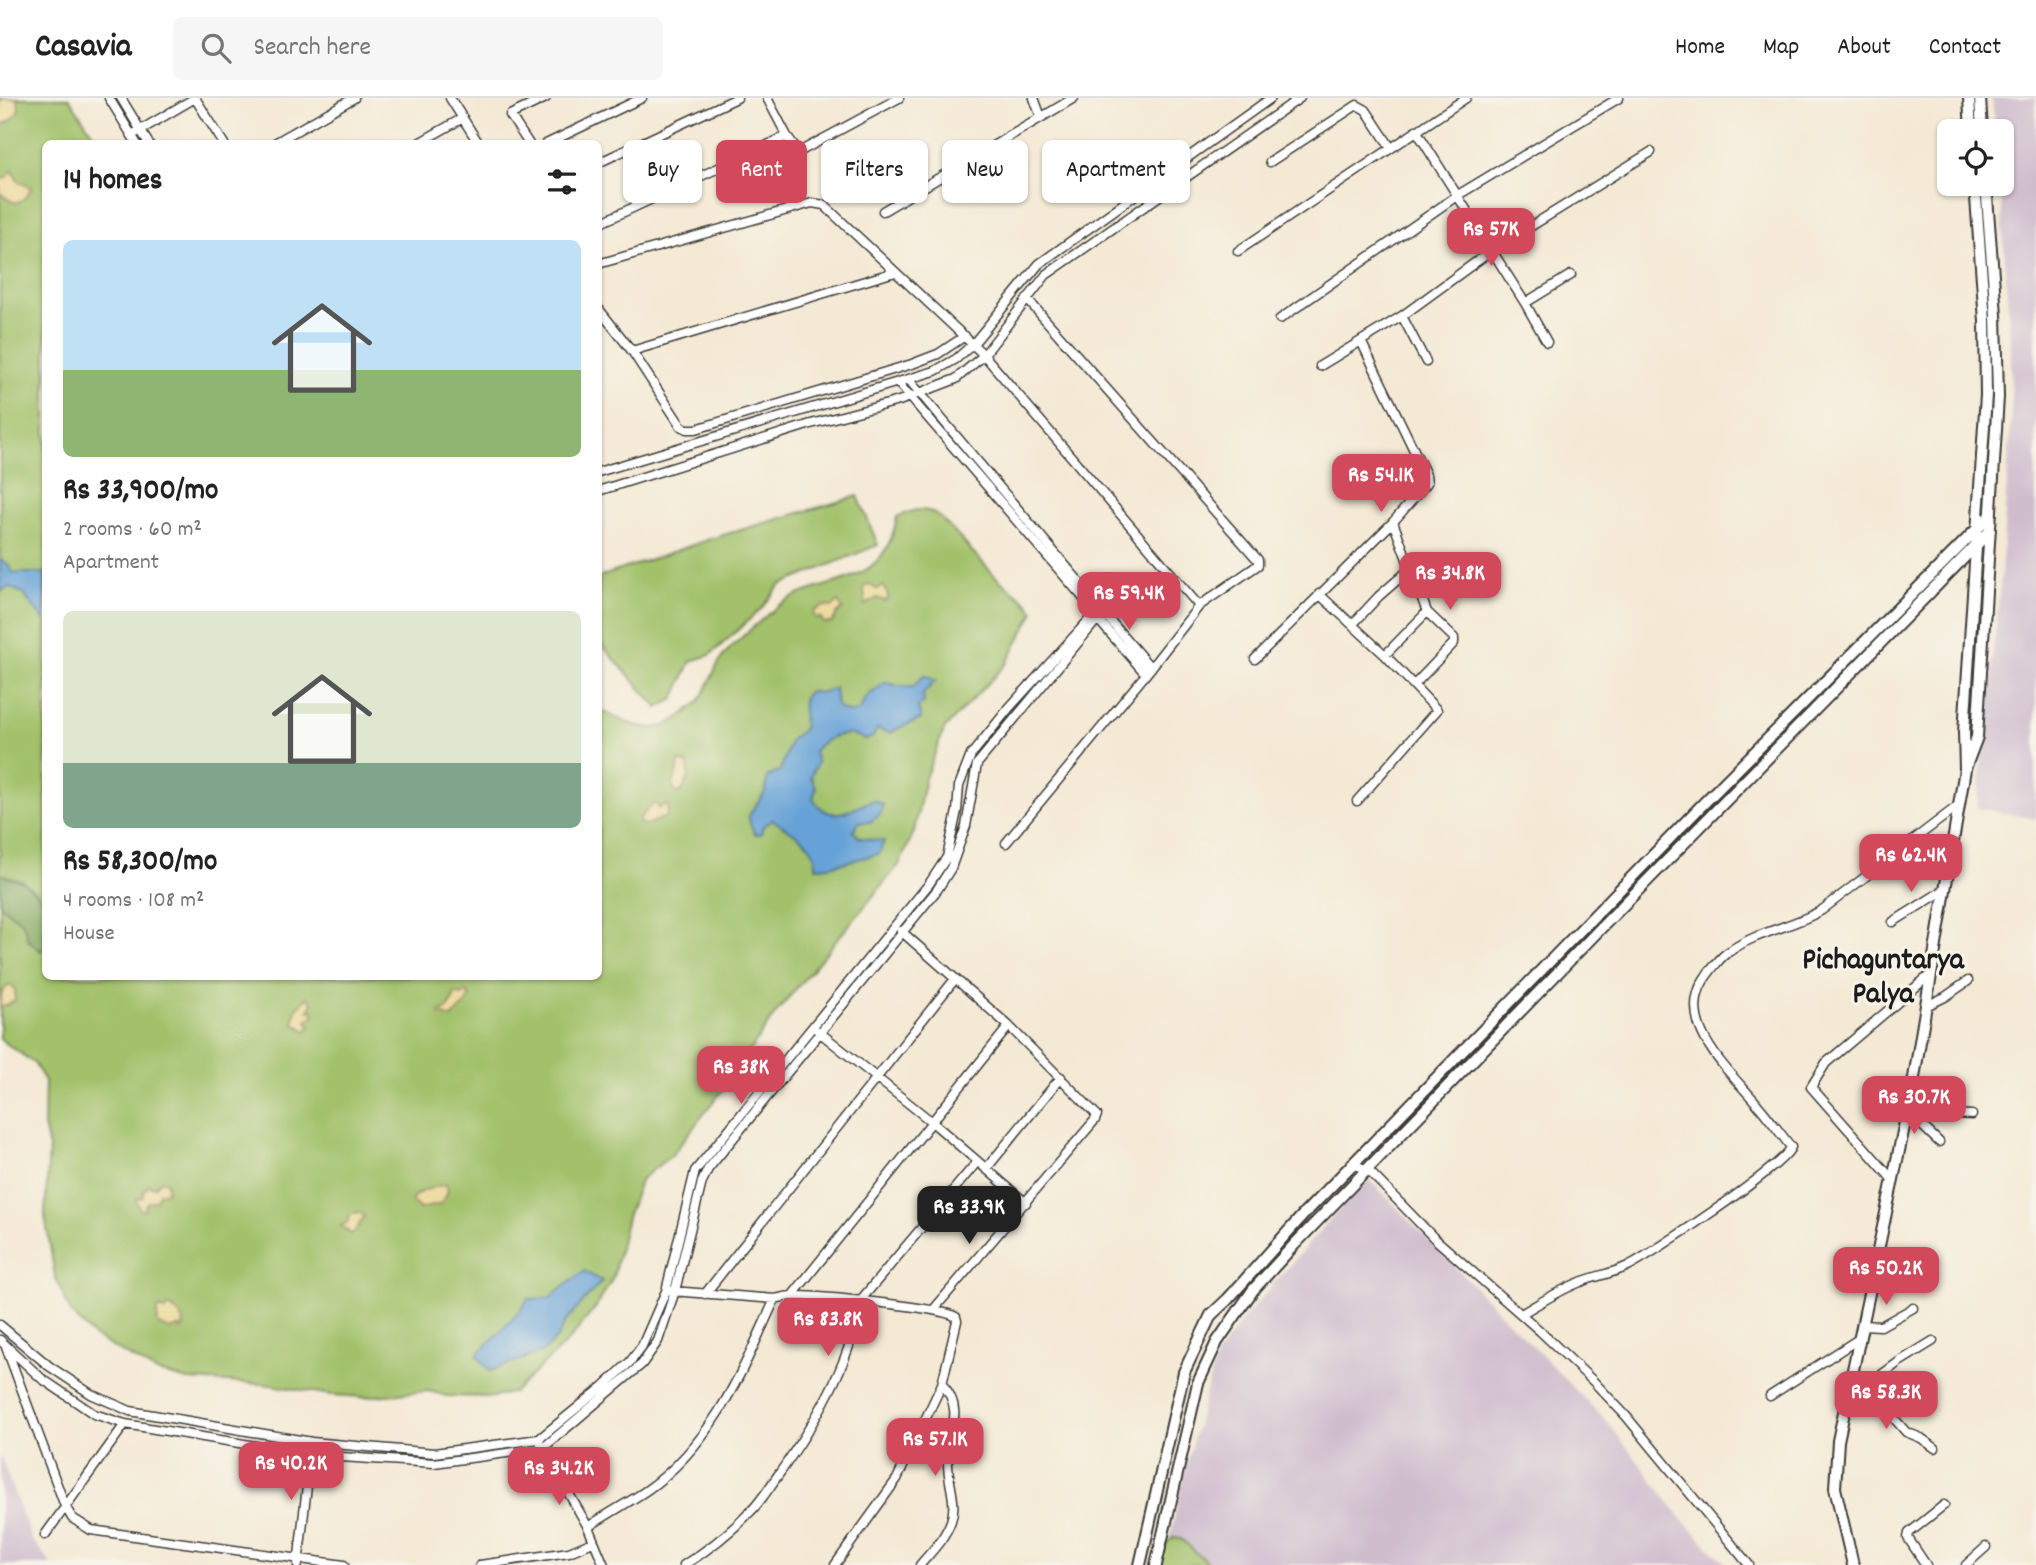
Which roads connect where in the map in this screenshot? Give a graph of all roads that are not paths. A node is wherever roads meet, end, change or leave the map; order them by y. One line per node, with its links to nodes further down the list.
1 (109, 98): 25 (street)
2 (121, 98): 23 (street)
3 (195, 98): 23 (street); 29 (street)
4 (354, 98): 30 (street)
5 (450, 98): 20 (street)
6 (546, 98): 33 (street)
7 (642, 98): 34 (street)
8 (737, 98): 37 (street)
9 (766, 98): 26 (street)
10 (899, 98): 26 (street)
11 (1034, 98): 19 (street)
12 (1074, 98): 19 (street)
13 (1270, 98): 57 (street)
14 (1300, 98): 49 (street)
15 (1466, 98): 24 (street)
16 (1619, 98): 39 (street)
17 (1969, 98): 21 (street)
18 (1980, 98): 22 (street)
19 (1041, 117): 42 (street)
20 (463, 118): 31 (street); 32 (street)
21 (1970, 119)
22 (1981, 119)
23 (140, 129): 25 (street); 28 (street)
24 (1416, 130): 35 (street); 39 (street)
25 (132, 135): 27 (street)
26 (787, 136): 43 (street)
27 (135, 140)
28 (147, 140)
29 (221, 140)
30 (280, 140)
31 (424, 140)
32 (477, 140)
33 (526, 140)
34 (554, 140)
35 (1391, 148): 38 (street); 44 (street)
36 (1651, 152): 45 (street)
37 (602, 161)
38 (1270, 162)
39 (1458, 195): 45 (street); 53 (street)
40 (1976, 196): 72 (street)
41 (1987, 196): 70 (street)
42 (883, 211)
43 (602, 222)
44 (1238, 251)
45 (1491, 251): 50 (street); 52 (street)
46 (602, 263): 47 (street)
47 (895, 272): 54 (street); 58 (street)
48 (1571, 275): 50 (street)
49 (1027, 299): 59 (street); 77 (street)
50 (1525, 303): 56 (street)
51 (602, 313): 58 (street)
52 (1402, 316): 55 (street); 60 (street)
53 (1280, 319)
54 (965, 336): 57 (street); 58 (street)
55 (1361, 341): 61 (street); 71 (street)
56 (1547, 342)
57 (973, 344): 59 (street); 62 (street)
58 (632, 351)
59 (984, 355): 64 (street); 77 (street)
60 (1426, 362)
61 (1320, 366)
62 (909, 380): 63 (street); 64 (street)
63 (898, 383): 65 (street); 66 (street)
64 (921, 394): 65 (street); 79 (street)
65 (909, 398): 67 (street); 79 (street)
66 (658, 454): 67 (street); 68 (street)
67 (664, 470): 69 (street)
68 (602, 471)
69 (602, 490)
70 (1991, 515): 72 (street); 73 (street)
71 (1393, 522): 75 (street); 76 (street)
72 (1976, 530): 74 (street); 107 (street)
73 (1990, 531): 74 (street); 85 (street)
74 (1977, 545): 85 (street); 109 (street)
75 (1409, 570): 78 (street); 80 (street)
76 (1320, 594): 80 (street); 82 (street)
77 (1199, 606): 83 (street)
78 (1427, 612): 81 (street); 84 (street)
79 (1096, 613): 83 (street); 91 (street); 91 (street)
80 (1353, 624): 81 (street)
81 (1385, 655): 84 (street)
82 (1255, 659)
83 (1149, 671): 88 (street)
84 (1415, 684): 86 (street)
85 (1965, 769): 87 (street)
86 (1357, 801)
87 (1959, 805): 89 (street); 119 (street)
88 (1006, 843)
89 (1944, 890): 90 (street); 92 (street)
90 (1893, 922)
91 (899, 930): 93 (street); 96 (street); 98 (street)
92 (1931, 974): 95 (street); 110 (street)
93 (955, 979): 97 (street); 100 (street)
94 (1968, 981): 95 (street)
95 (1926, 1006): 101 (street)
96 (812, 1026): 98 (street); 112 (street)
97 (1009, 1026): 99 (street); 104 (street)
98 (820, 1033): 100 (street); 112 (street)
99 (1061, 1077): 108 (street); 111 (street)
100 (875, 1079): 104 (street); 113 (street)
101 (1913, 1084): 102 (street); 103 (street)
102 (1908, 1111): 105 (street); 110 (street)
103 (1972, 1115)
104 (932, 1122): 106 (street); 114 (street)
105 (1939, 1142)
106 (977, 1162): 108 (street); 116 (street)
107 (1352, 1164): 109 (street); 148 (street)
108 (986, 1169): 111 (street)
109 (1368, 1170): 119 (street); 149 (street)
110 (1894, 1180): 120 (street)
111 (1026, 1203): 118 (street)
112 (670, 1291): 113 (street); 130 (street); 132 (street)
113 (705, 1294): 115 (street)
114 (792, 1296): 115 (street); 116 (street)
115 (775, 1299): 137 (street)
116 (859, 1302): 118 (street); 145 (street)
117 (1913, 1308): 120 (street)
118 (934, 1309): 125 (street)
119 (1521, 1314): 150 (street)
120 (1862, 1325): 122 (street)
121 (0, 1326): 124 (street); 131 (street)
122 (1860, 1338): 127 (street); 128 (street)
123 (1933, 1341): 126 (street)
124 (2, 1342): 129 (street); 136 (street)
125 (942, 1384): 146 (street); 147 (street)
126 (1866, 1386): 128 (street); 133 (street)
127 (1770, 1396)
128 (1847, 1400): 151 (street)
129 (125, 1423): 134 (street); 136 (street)
130 (539, 1438): 131 (street); 132 (street)
131 (312, 1442): 134 (street)
132 (543, 1448): 134 (street); 137 (street)
133 (1935, 1448)
134 (310, 1455): 141 (street)
135 (1944, 1505): 152 (street)
136 (65, 1506): 138 (street); 141 (street)
137 (587, 1527): 139 (street)
138 (45, 1535)
139 (593, 1542): 143 (street); 144 (street)
140 (1986, 1547): 153 (street)
141 (298, 1562): 142 (street)
142 (344, 1565)
143 (480, 1565)
144 (604, 1565)
145 (684, 1565)
146 (835, 1565)
147 (920, 1565)
148 (1140, 1565)
149 (1156, 1565)
150 (1749, 1565)
151 (1853, 1565)
152 (1926, 1565)
153 (1966, 1565)

